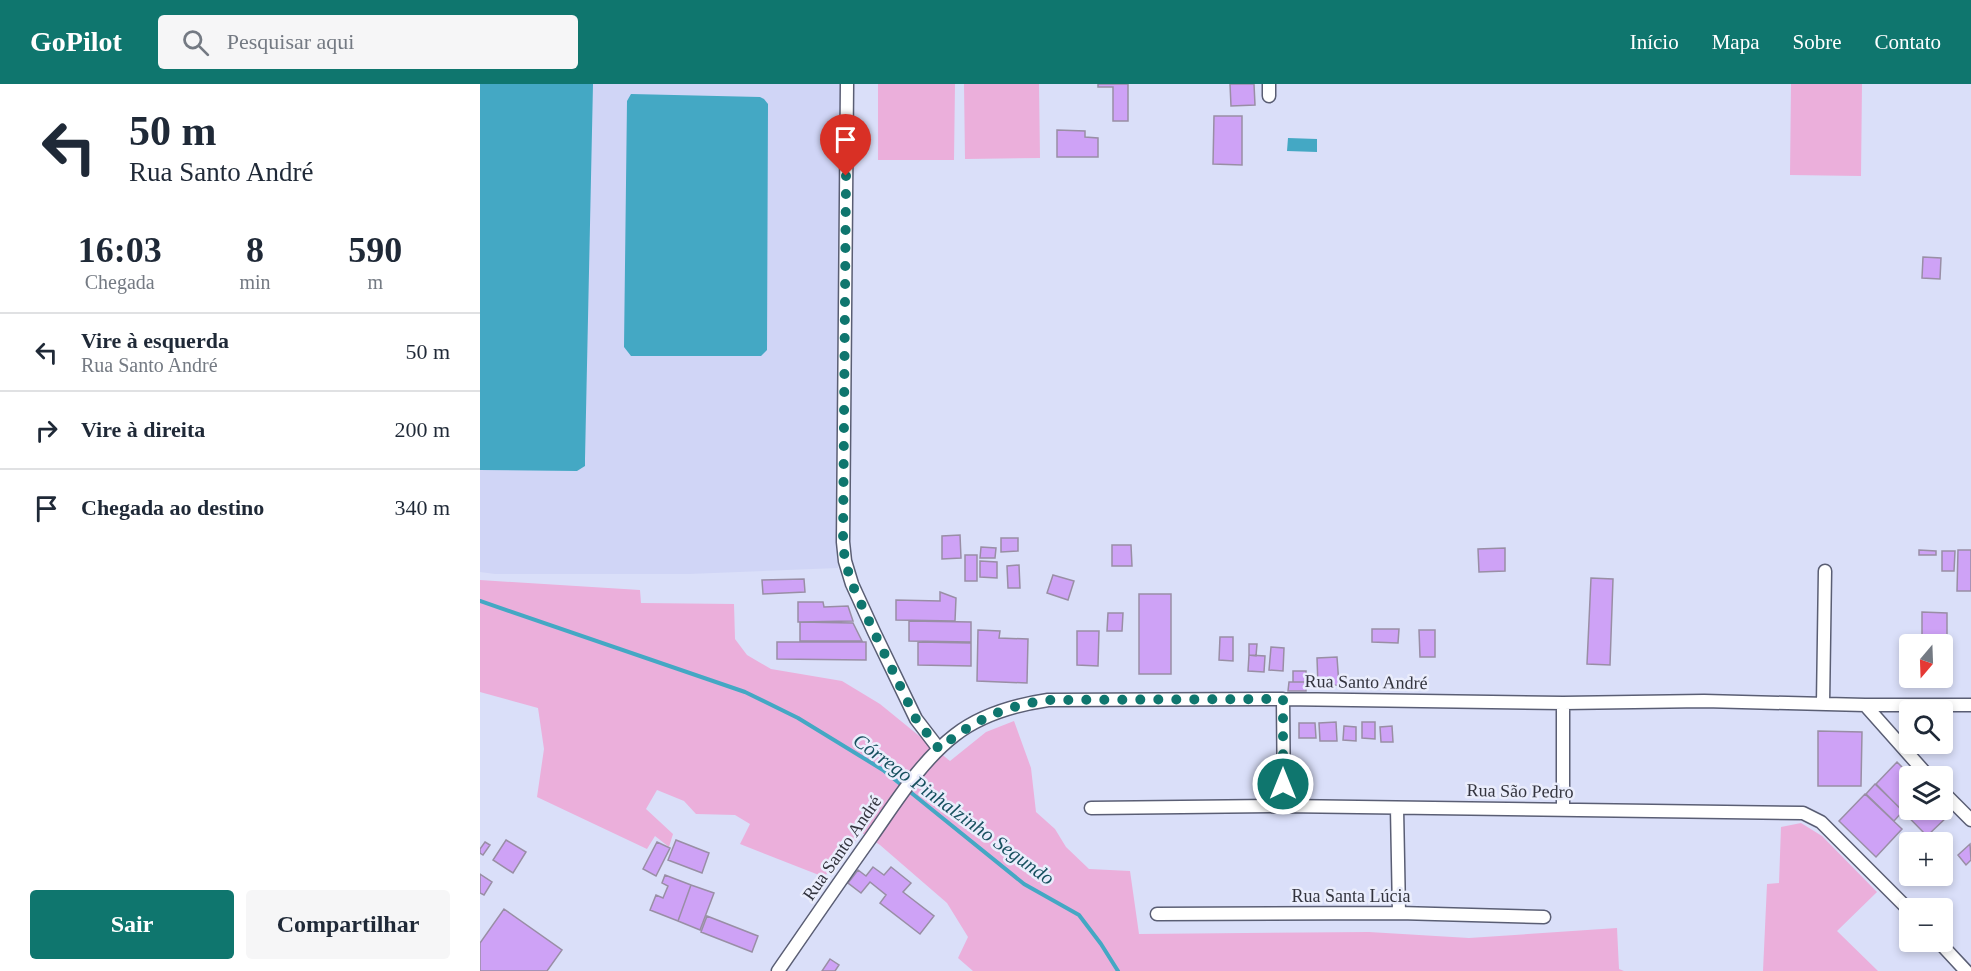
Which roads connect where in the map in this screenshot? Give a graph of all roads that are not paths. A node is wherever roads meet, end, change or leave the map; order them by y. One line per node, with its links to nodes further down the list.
1 (847, 84): 8 (street)
2 (1825, 571): 5 (street)
3 (1283, 699): 4 (street, Rua Santo André); 8 (street, Rua Santo André); 11 (street)
4 (1563, 703): 5 (street, Rua Santo André); 14 (street)
5 (1823, 704): 6 (street, Rua Santo André)
6 (1865, 705): 7 (street, Rua Santo André); 9 (street)
7 (1971, 705)
8 (939, 749): 21 (street, Rua Santo André)
9 (1919, 766)
10 (1953, 802): 15 (street)
11 (1284, 806): 12 (street, Rua São Pedro); 13 (street, Rua São Pedro)
12 (1090, 808)
13 (1397, 808): 14 (street, Rua São Pedro); 17 (street)
14 (1563, 810): 16 (street, Rua São Pedro)
15 (1971, 820)
16 (1899, 899)
17 (1400, 913): 18 (street, Rua Santa Lúcia); 19 (street, Rua Santa Lúcia)
18 (1157, 914)
19 (1544, 917)
20 (1948, 952): 22 (street)
21 (778, 971)
22 (1966, 971)

